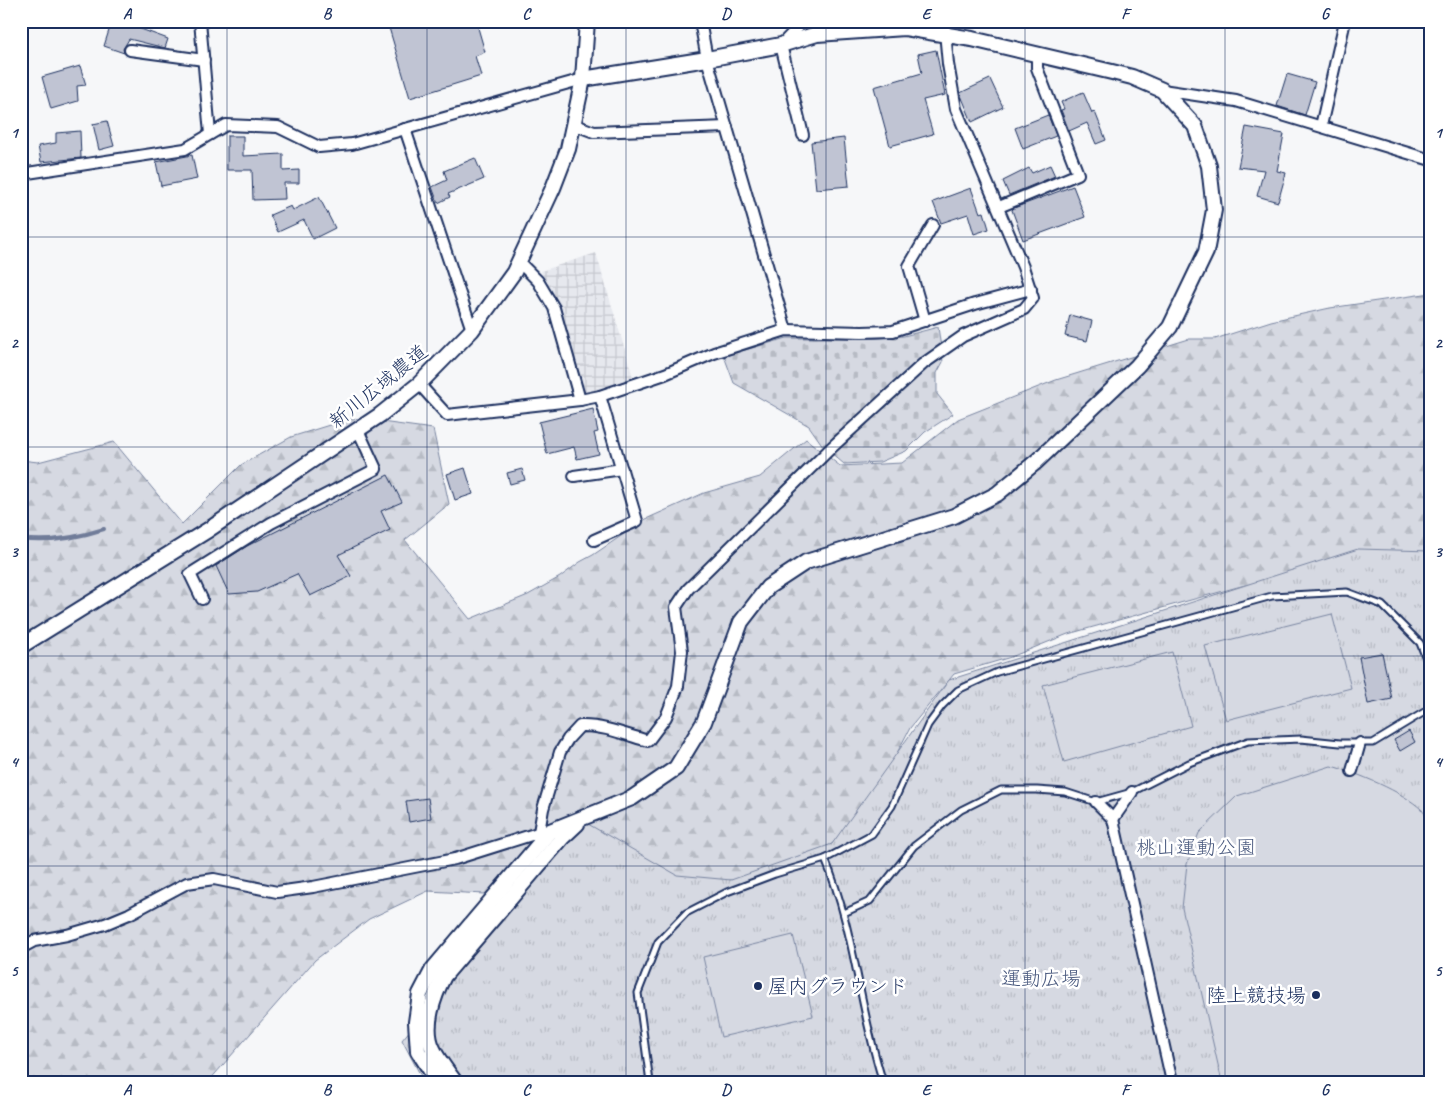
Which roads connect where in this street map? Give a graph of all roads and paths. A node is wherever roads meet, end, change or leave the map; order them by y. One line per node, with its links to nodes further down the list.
1 (200, 21): 11 (street)
2 (587, 21): 12 (street, 新川広域農道)
3 (700, 21): 10 (street)
4 (804, 21): 7 (street)
5 (1345, 21): 15 (street)
6 (945, 27): 7 (street); 9 (street); 22 (street)
7 (781, 45): 10 (street); 19 (street)
8 (130, 50): 11 (street)
9 (1037, 55): 13 (street); 22 (street)
10 (707, 59): 12 (street); 16 (street)
11 (204, 60): 18 (street)
12 (582, 79): 14 (street, 新川広域農道); 17 (street)
13 (1162, 90): 15 (street); 45 (street)
14 (573, 124): 16 (street); 24 (street, 新川広域農道)
15 (1321, 126): 20 (street)
16 (727, 127): 28 (street)
17 (404, 129): 18 (street); 27 (street)
18 (210, 134): 21 (street)
19 (802, 135)
20 (1431, 160)
21 (21, 174)
22 (999, 207): 25 (street)
23 (933, 224): 26 (street)
24 (519, 262): 27 (street, 新川広域農道); 31 (street)
25 (1031, 289): 26 (street); 46 (street)
26 (925, 321): 28 (street)
27 (472, 330): 29 (street, 新川広域農道)
28 (786, 330): 30 (street)
29 (418, 384): 31 (street); 32 (street, 新川広域農道)
30 (600, 396): 31 (street); 33 (street)
31 (580, 400)
32 (358, 430): 36 (street); 37 (street, 新川広域農道)
33 (622, 469): 34 (street); 35 (street)
34 (574, 476)
35 (594, 540)
36 (202, 599)
37 (21, 646)
38 (1431, 671): 47 (lane)
39 (1431, 708): 40 (lane)
40 (1360, 743): 41 (street); 42 (lane)
41 (1352, 771)
42 (1132, 792): 43 (lane); 44 (street)
43 (1096, 802): 44 (street); 48 (lane)
44 (1113, 819): 54 (street)
45 (581, 820): 46 (street); 50 (street); 51 (street)
46 (539, 832): 49 (street)
47 (825, 859): 48 (lane); 52 (lane)
48 (844, 913): 53 (lane)
49 (21, 948)
50 (438, 1082)
51 (455, 1082)
52 (650, 1082)
53 (883, 1082)
54 (1172, 1082)

